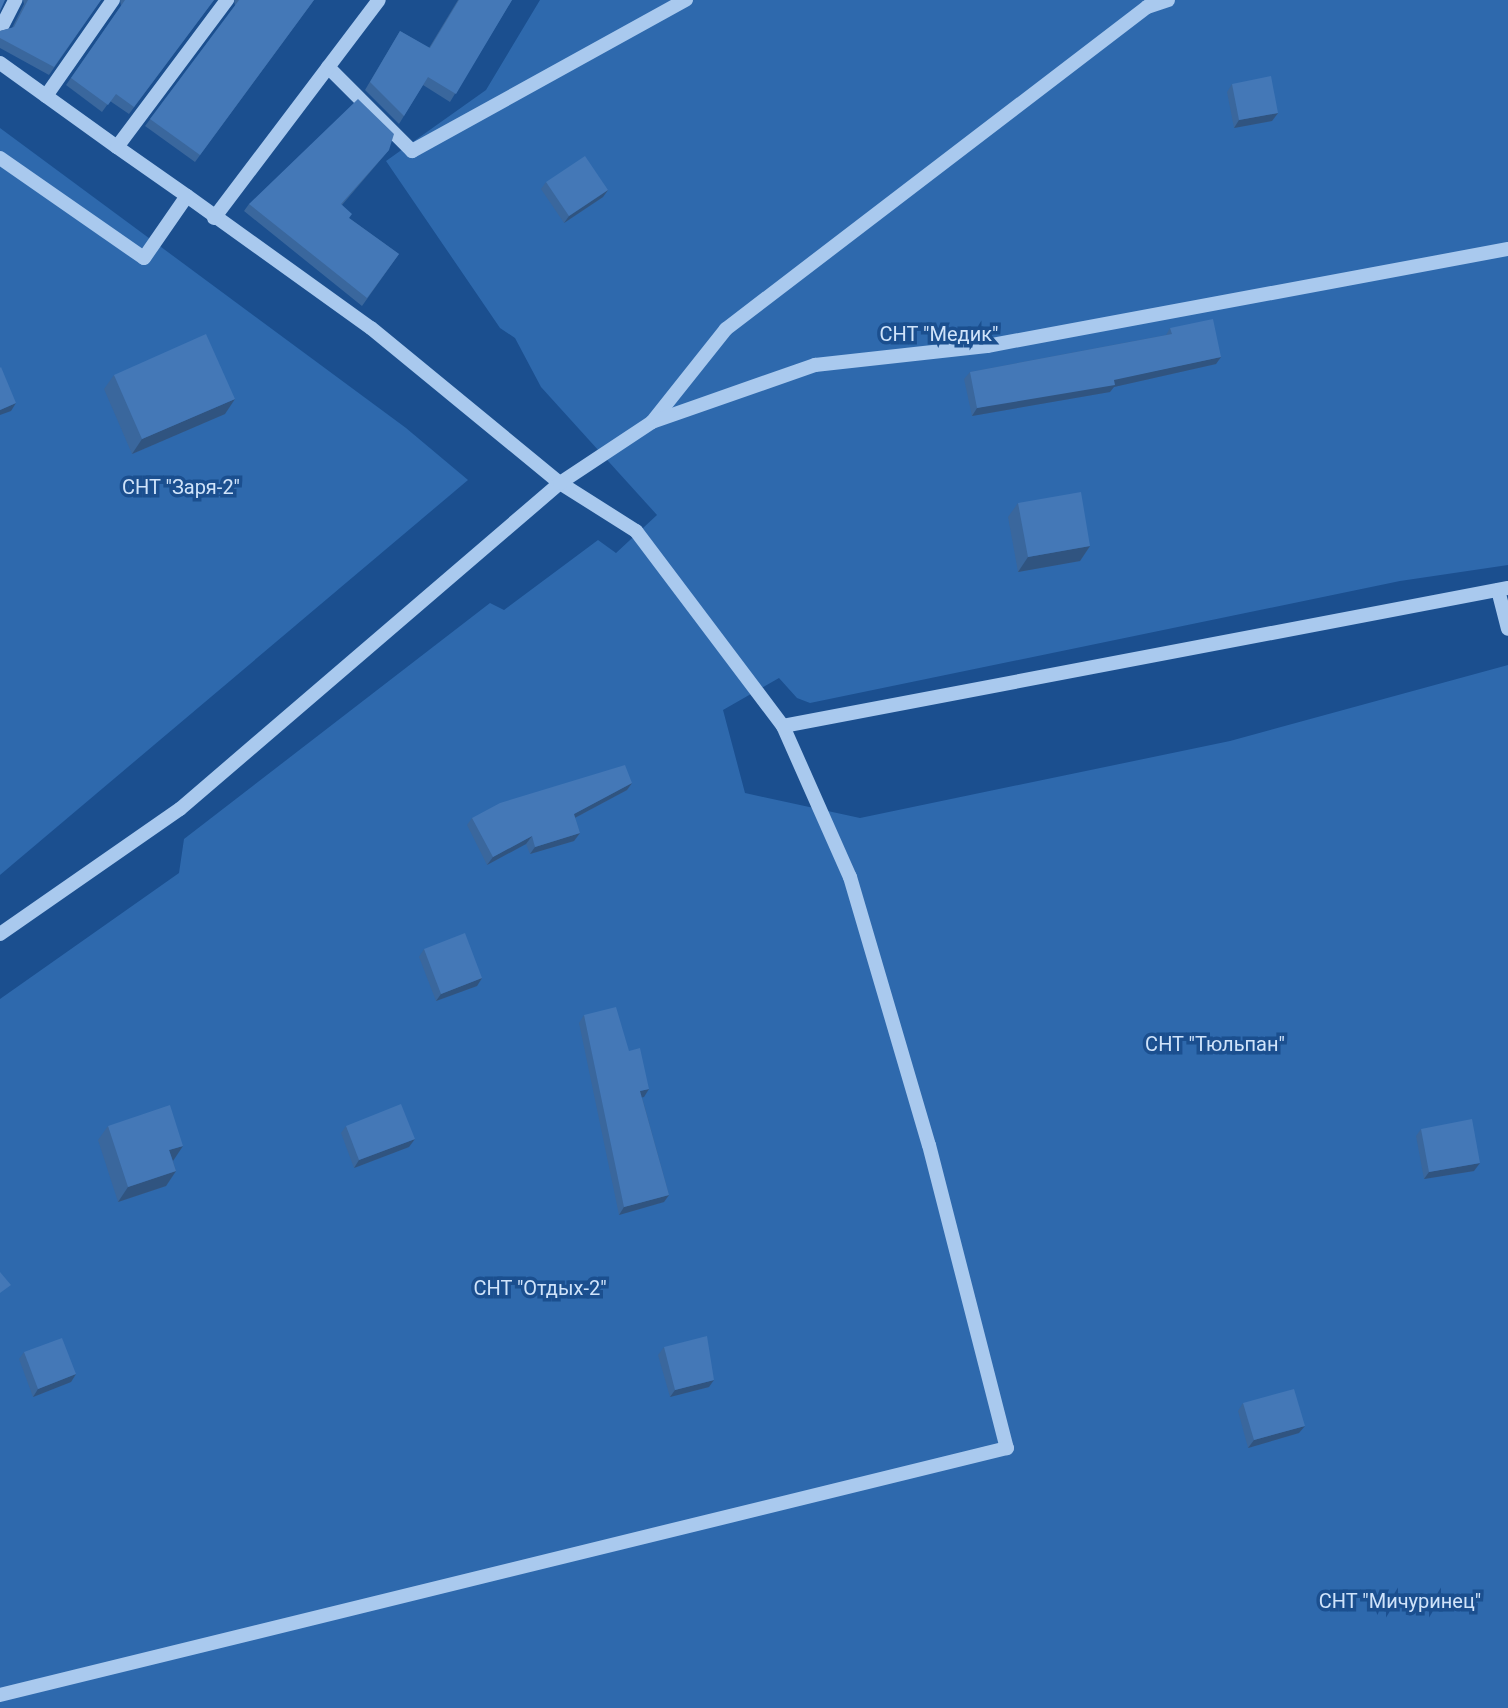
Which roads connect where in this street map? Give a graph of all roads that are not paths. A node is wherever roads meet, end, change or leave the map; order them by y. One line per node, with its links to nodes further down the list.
1 (15, 0): 7 (lane)
2 (113, 0): 10 (lane)
3 (227, 0): 11 (lane)
4 (379, 0): 9 (lane)
5 (686, 0): 9 (lane)
6 (1168, 0): 16 (lane)
7 (0, 30)
8 (0, 63): 10 (lane)
9 (328, 67): 14 (lane)
10 (46, 96): 11 (lane)
11 (117, 147): 13 (lane)
12 (0, 158): 13 (lane)
13 (187, 196): 14 (lane)
14 (214, 218): 17 (lane)
15 (1508, 249): 16 (lane)
16 (652, 422): 17 (lane)
17 (560, 483): 20 (lane); 21 (lane)
18 (1503, 589): 19 (lane); 20 (lane)
19 (1508, 629)
20 (783, 726): 22 (lane)
21 (0, 934)
22 (0, 1695)

